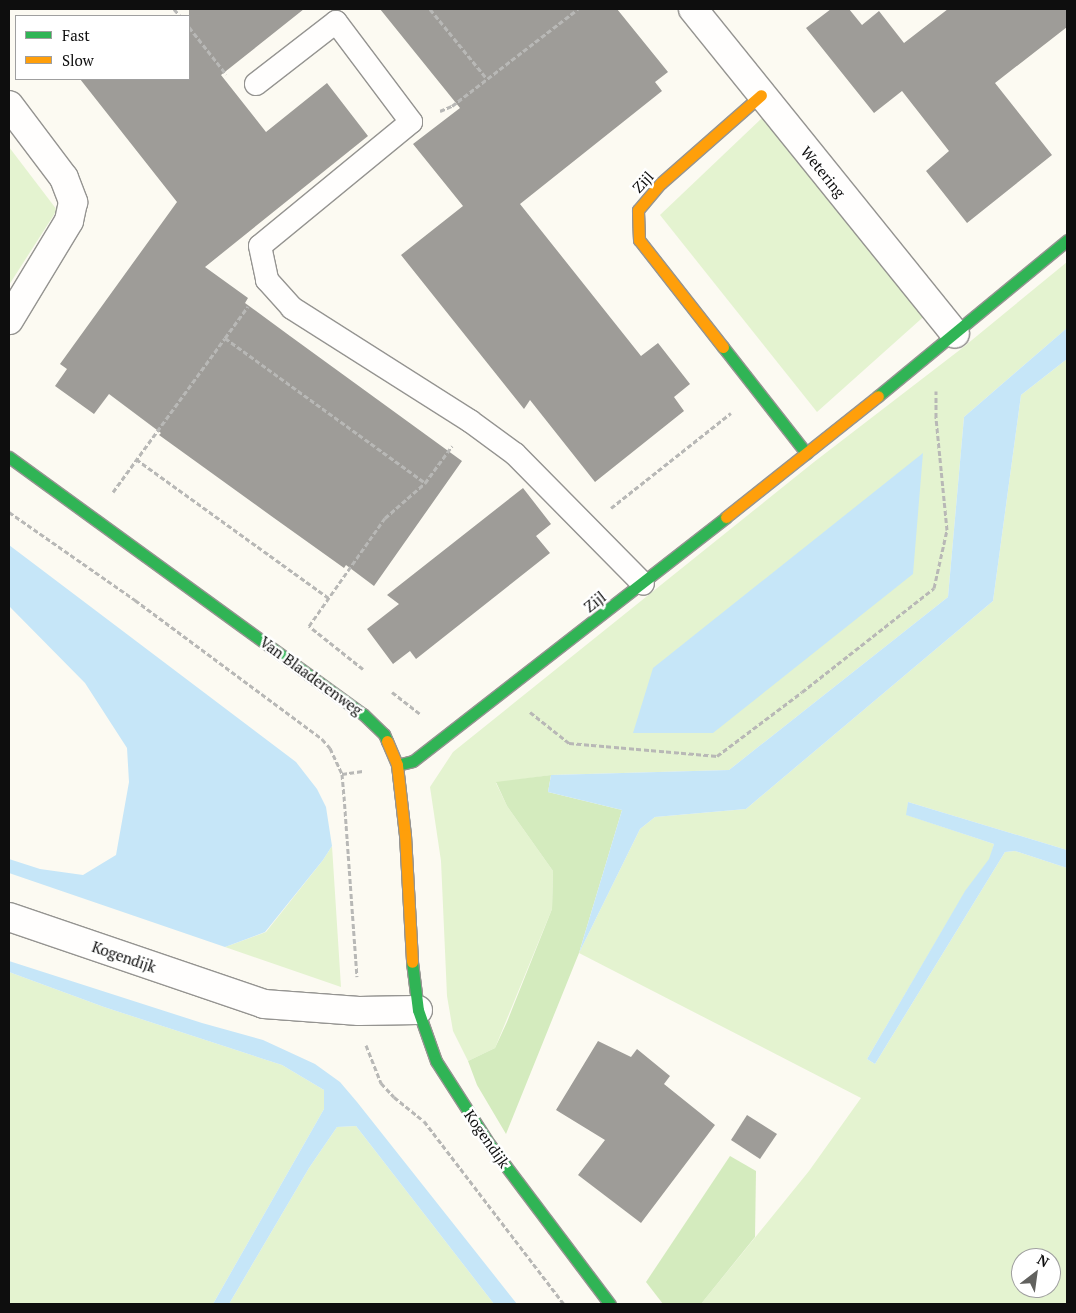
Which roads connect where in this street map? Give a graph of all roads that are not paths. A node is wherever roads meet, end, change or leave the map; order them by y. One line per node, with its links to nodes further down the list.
1 (693, 9): 3 (street, Wetering)
2 (256, 84): 10 (lane)
3 (761, 95): 7 (street, Wetering); 8 (street, Zijl)
4 (9, 105): 6 (street)
5 (1067, 240): 7 (street, Zijl)
6 (9, 320)
7 (945, 341): 8 (street, Zijl)
8 (806, 453): 10 (street, Zijl)
9 (9, 457): 11 (street, Van Blaaderenweg)
10 (642, 584): 11 (street, Zijl)
11 (397, 765): 13 (street, Van Blaaderenweg)
12 (9, 917): 13 (street, Kogendijk)
13 (418, 1010): 14 (street, Kogendijk)
14 (610, 1304)

